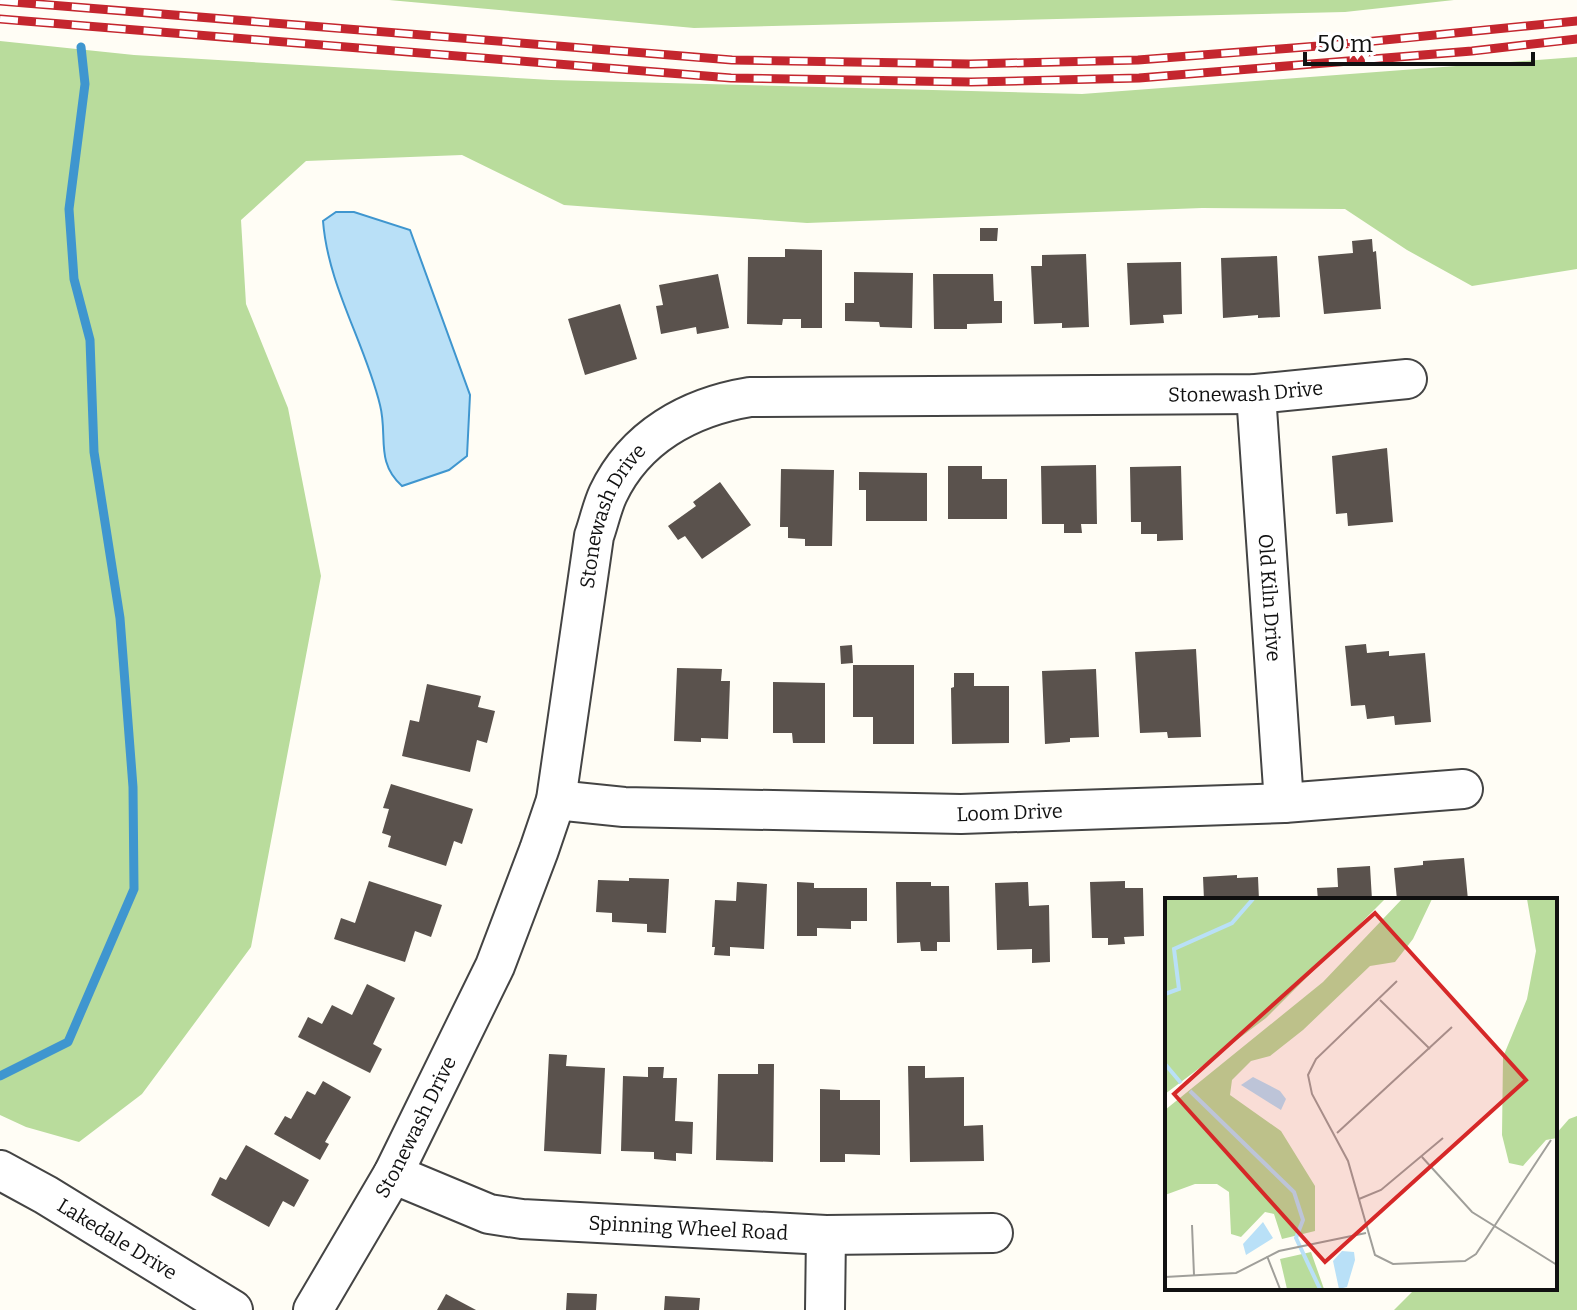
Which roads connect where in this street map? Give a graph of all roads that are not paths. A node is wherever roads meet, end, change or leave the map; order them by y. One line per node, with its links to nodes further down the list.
1 (1407, 379): 2 (street, Stonewash Drive)
2 (1256, 394): 4 (street, Stonewash Drive); 5 (street, Old Kiln Drive)
3 (1463, 789): 5 (street, Loom Drive)
4 (556, 800): 5 (street, Loom Drive); 7 (street, Stonewash Drive)
5 (1284, 803)
6 (0, 1170): 10 (street, Lakedale Drive)
7 (393, 1174): 9 (street, Spinning Wheel Road); 11 (street, Stonewash Drive)
8 (993, 1233): 9 (street, Spinning Wheel Road)
9 (826, 1235): 12 (street)
10 (233, 1310)
11 (313, 1310)
12 (825, 1310)

